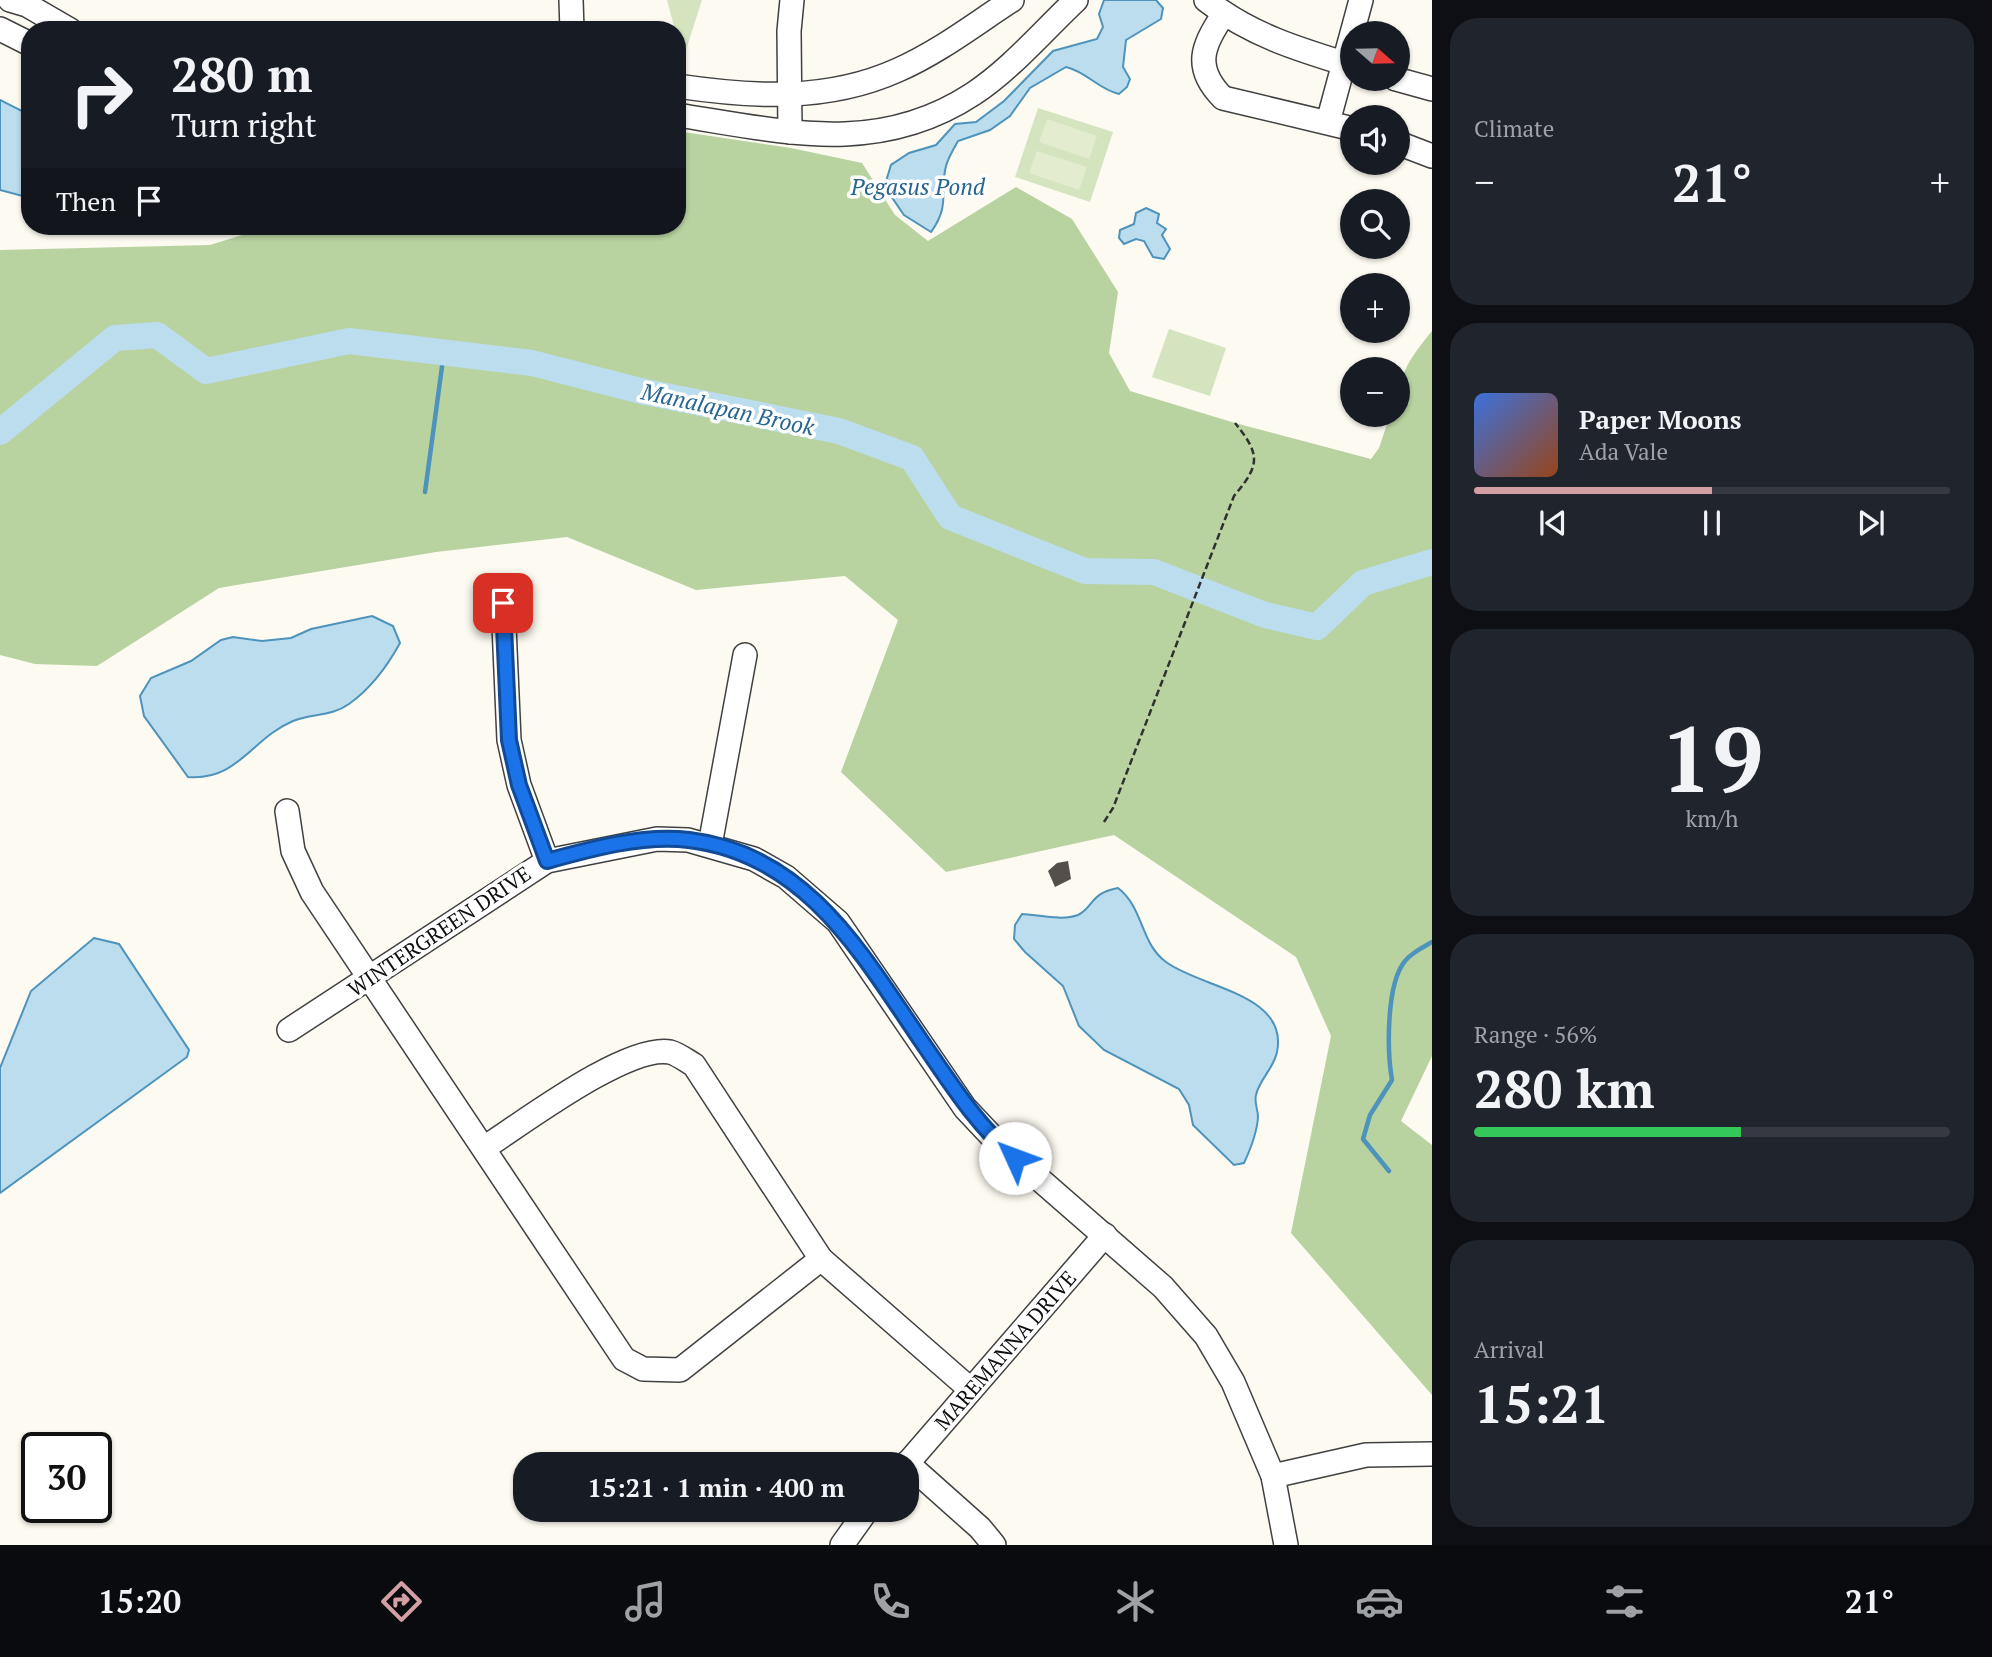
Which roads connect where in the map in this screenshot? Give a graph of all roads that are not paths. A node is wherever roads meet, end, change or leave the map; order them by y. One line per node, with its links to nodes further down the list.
1 (10, 0): 8 (street)
2 (570, 0): 9 (street)
3 (792, 0): 18 (street)
4 (1012, 0): 18 (street)
5 (1076, 0): 22 (street)
6 (1361, 0): 10 (street)
7 (1215, 7): 13 (street); 20 (street)
8 (56, 21)
9 (571, 21)
10 (1357, 21)
11 (0, 29): 12 (street)
12 (21, 40)
13 (1340, 63)
14 (1410, 83): 17 (street)
15 (686, 87): 18 (street)
16 (1340, 88): 20 (street)
17 (1432, 89)
18 (789, 95): 22 (street)
19 (686, 116): 22 (street)
20 (1328, 122): 21 (street)
21 (1340, 125)
22 (790, 132)
23 (1410, 148): 24 (street)
24 (1432, 156)
25 (503, 603): 29 (street)
26 (745, 655): 28 (street)
27 (287, 811): 30 (street)
28 (710, 845): 29 (street, WINTERGREEN DRIVE); 33 (street, WINTERGREEN DRIVE)
29 (547, 861): 30 (street, WINTERGREEN DRIVE)
30 (368, 979): 31 (street, WINTERGREEN DRIVE); 32 (street)
31 (289, 1030)
32 (484, 1148): 34 (street); 34 (street)
33 (1105, 1235): 35 (street, MAREMANNA DRIVE); 39 (street, WINTERGREEN DRIVE)
34 (821, 1259): 35 (street)
35 (970, 1389): 36 (street, MAREMANNA DRIVE)
36 (917, 1452)
37 (1432, 1454): 39 (street)
38 (919, 1475): 42 (street)
39 (1273, 1476): 43 (street, WINTERGREEN DRIVE)
40 (858, 1522): 41 (street)
41 (842, 1545)
42 (994, 1545)
43 (1286, 1545)

